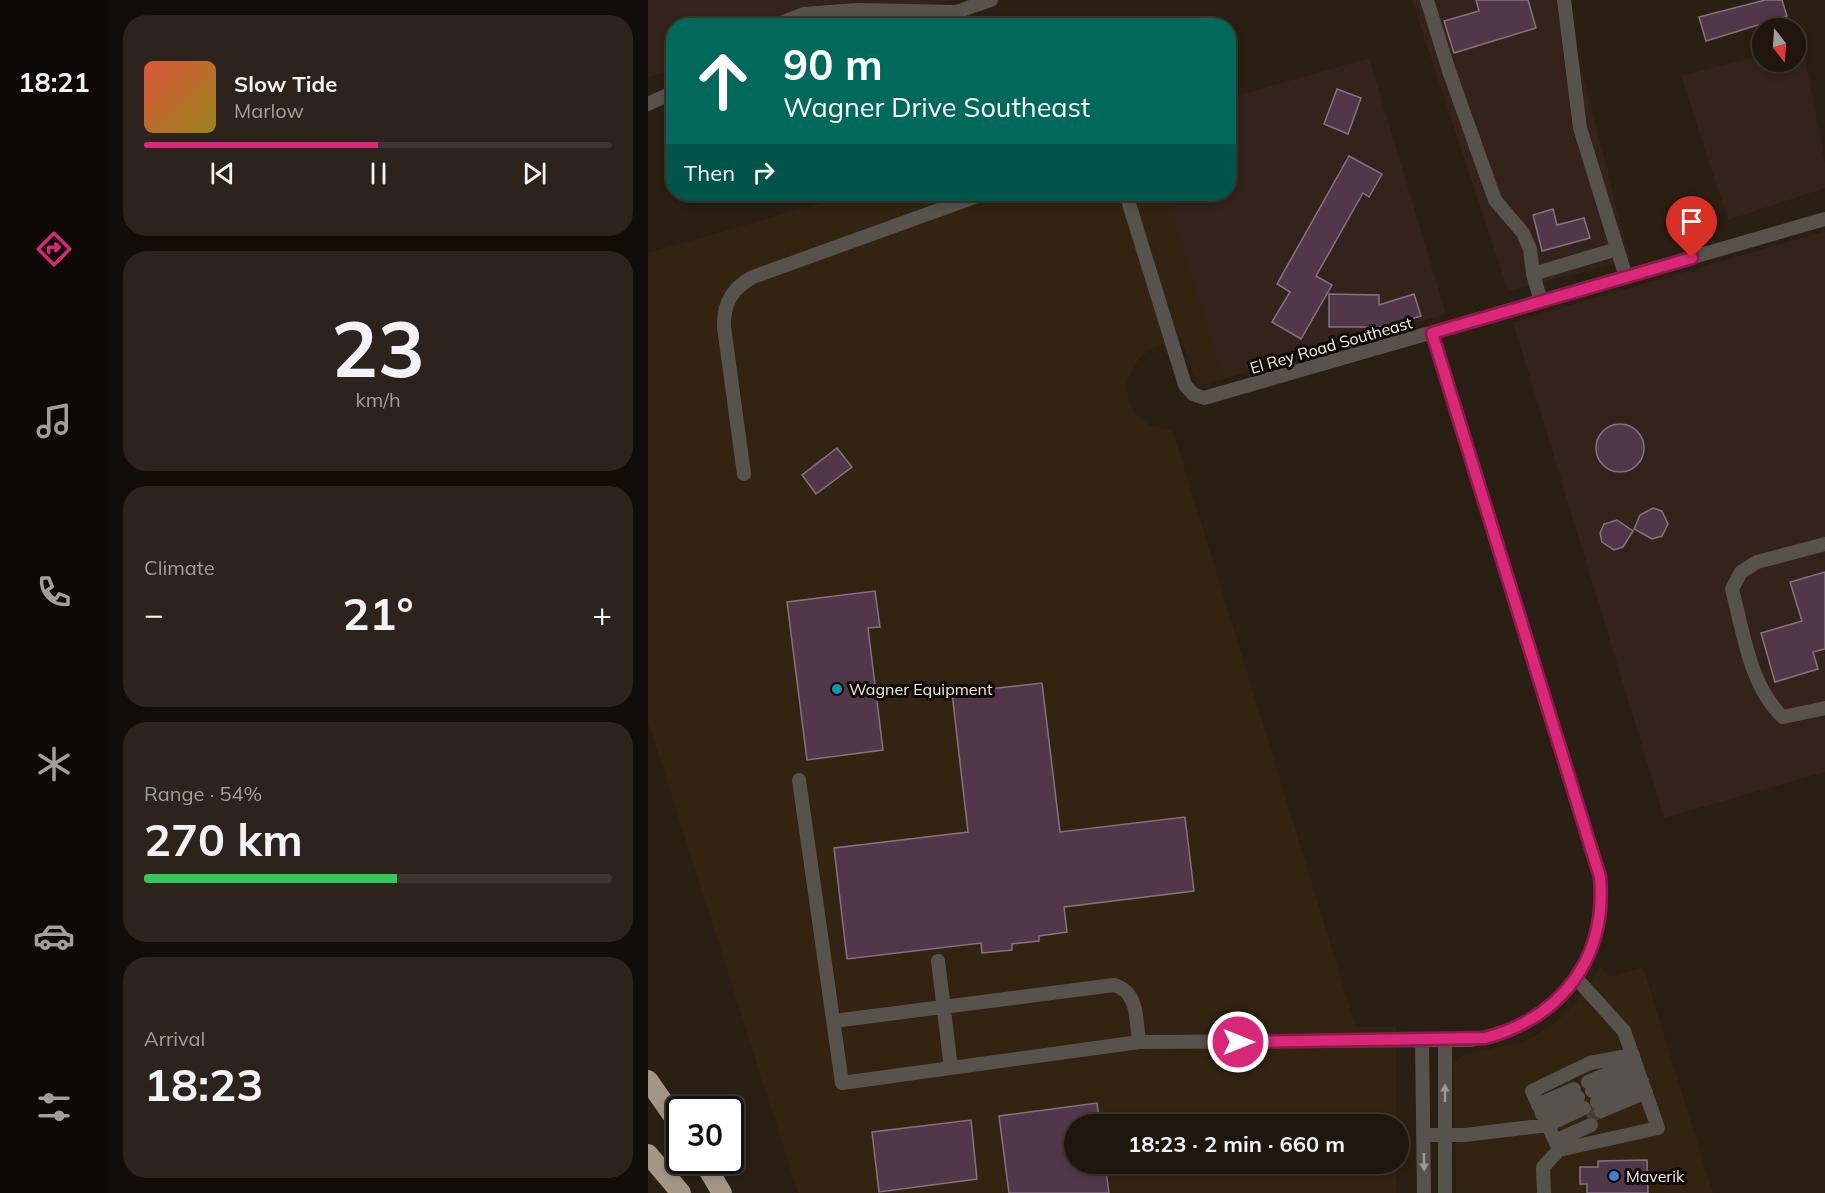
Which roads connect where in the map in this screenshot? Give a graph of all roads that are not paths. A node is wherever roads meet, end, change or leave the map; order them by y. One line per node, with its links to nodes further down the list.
1 (991, 0): 4 (street)
2 (1427, 0): 11 (street)
3 (1564, 0): 10 (street)
4 (794, 18)
5 (666, 96): 6 (street)
6 (648, 104)
7 (964, 201): 15 (street)
8 (1128, 201): 14 (street, El Rey Road Southeast)
9 (1825, 219): 12 (street, El Rey Road Southeast)
10 (1617, 249): 11 (street); 12 (street)
11 (1533, 274): 13 (street)
12 (1626, 277): 13 (street, El Rey Road Southeast)
13 (1541, 301): 14 (street, El Rey Road Southeast)
14 (1432, 333): 20 (street)
15 (744, 474)
16 (1825, 544): 17 (street)
17 (1825, 708)
18 (799, 780): 22 (street)
19 (938, 961): 21 (street)
20 (1576, 978): 23 (street); 27 (street)
21 (944, 1007): 22 (street); 25 (street); 26 (street)
22 (834, 1021): 26 (street)
23 (1445, 1040): 24 (street); 33 (street, one-way to 23)
24 (1422, 1041): 25 (street); 32 (street)
25 (1139, 1042): 26 (street)
26 (951, 1068)
27 (1641, 1077): 29 (street); 29 (street); 29 (street); 31 (street); 31 (street)
28 (648, 1080): 30 (highway)
29 (1596, 1101)
30 (666, 1106)
31 (1549, 1128): 31 (street); 33 (street); 40 (street)
32 (1424, 1135): 33 (street); 38 (street, one-way to 38)
33 (1445, 1135): 39 (street)
34 (648, 1154): 36 (highway)
35 (711, 1174): 37 (highway)
36 (681, 1193)
37 (722, 1193)
38 (1424, 1193)
39 (1445, 1193)
40 (1544, 1193)

